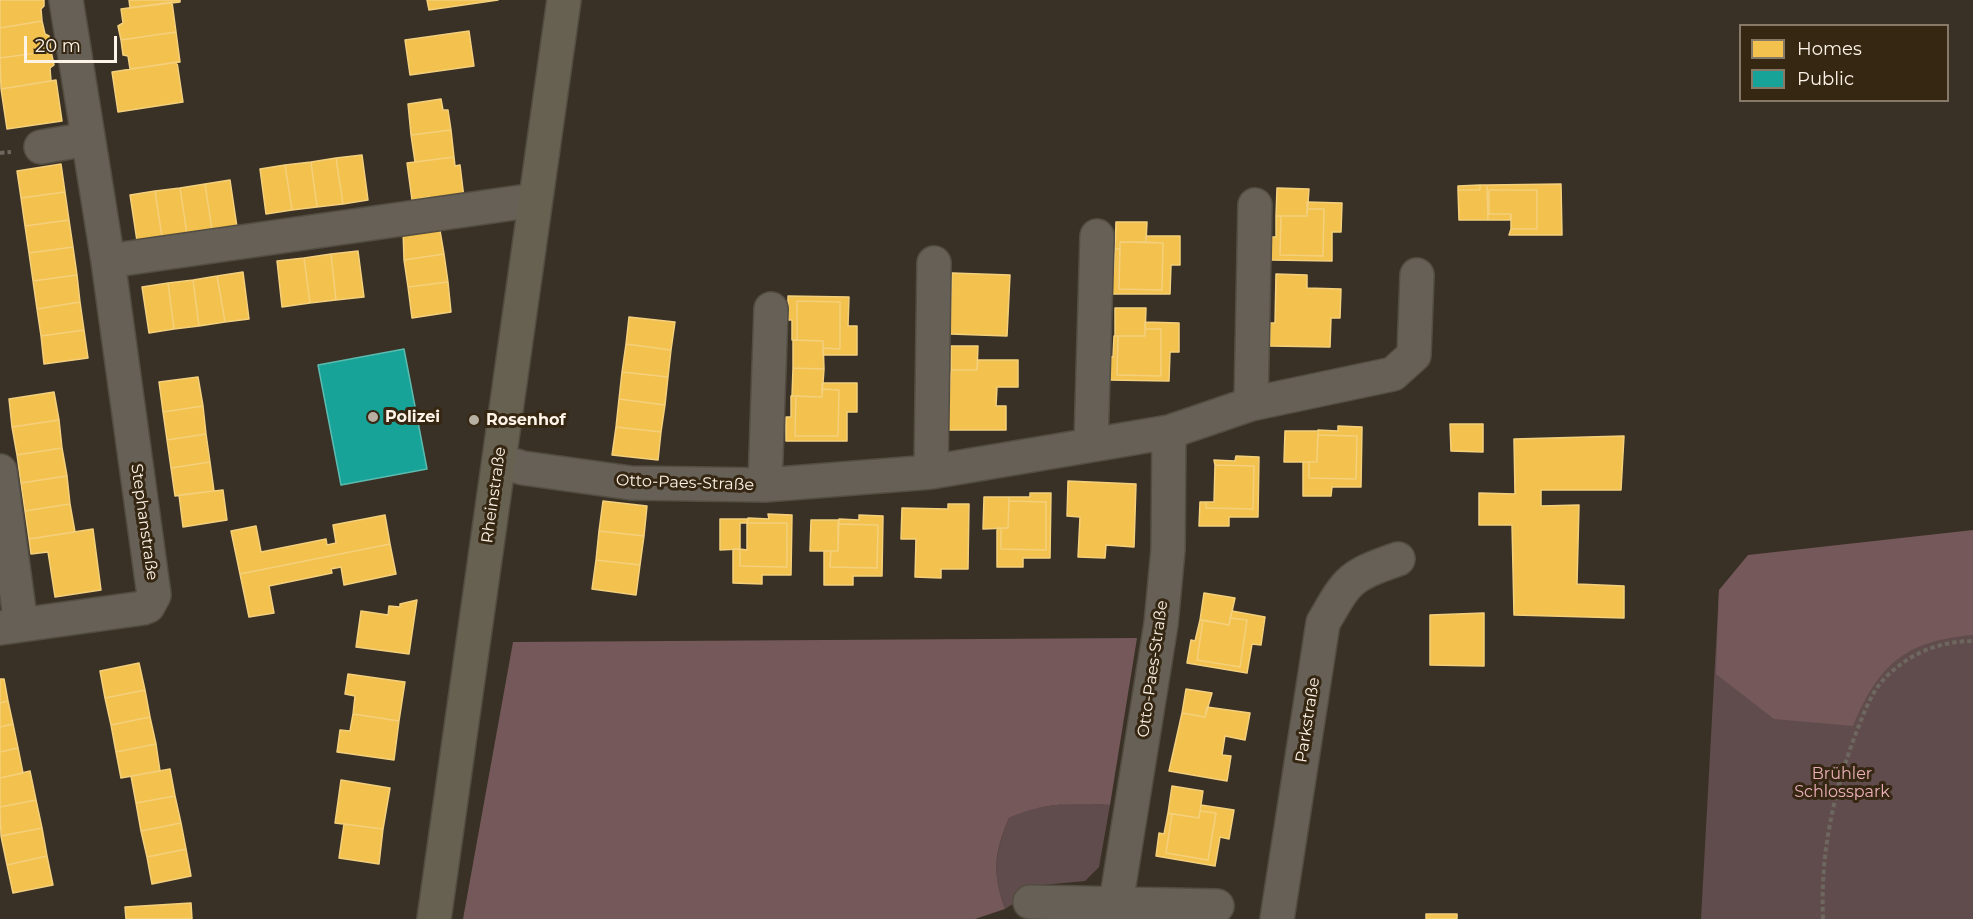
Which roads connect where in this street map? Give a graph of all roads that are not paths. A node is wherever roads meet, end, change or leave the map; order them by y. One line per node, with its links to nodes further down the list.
1 (66, 0): 3 (street)
2 (564, 0): 5 (main road, Rheinstraße)
3 (88, 139): 4 (street); 8 (street)
4 (41, 147)
5 (535, 200): 8 (street); 15 (main road, Rheinstraße)
6 (1255, 205): 12 (street)
7 (1096, 236): 14 (street)
8 (108, 261): 20 (street, Stephanstraße)
9 (933, 263): 17 (street)
10 (1417, 275): 12 (street, Otto-Paes-Straße)
11 (771, 309): 18 (street, Otto-Paes-Straße)
12 (1251, 404): 13 (street, Otto-Paes-Straße)
13 (1169, 432): 14 (street, Otto-Paes-Straße); 22 (street, Otto-Paes-Straße)
14 (1091, 444): 17 (street, Otto-Paes-Straße)
15 (499, 461): 18 (street, Otto-Paes-Straße); 24 (main road, Rheinstraße)
16 (0, 471): 20 (street)
17 (931, 472): 18 (street, Otto-Paes-Straße)
18 (765, 485)
19 (1398, 559): 25 (street, Parkstraße)
20 (11, 626)
21 (1030, 902): 22 (street)
22 (1116, 903): 23 (street)
23 (1217, 906)
24 (434, 919)
25 (1277, 919)

